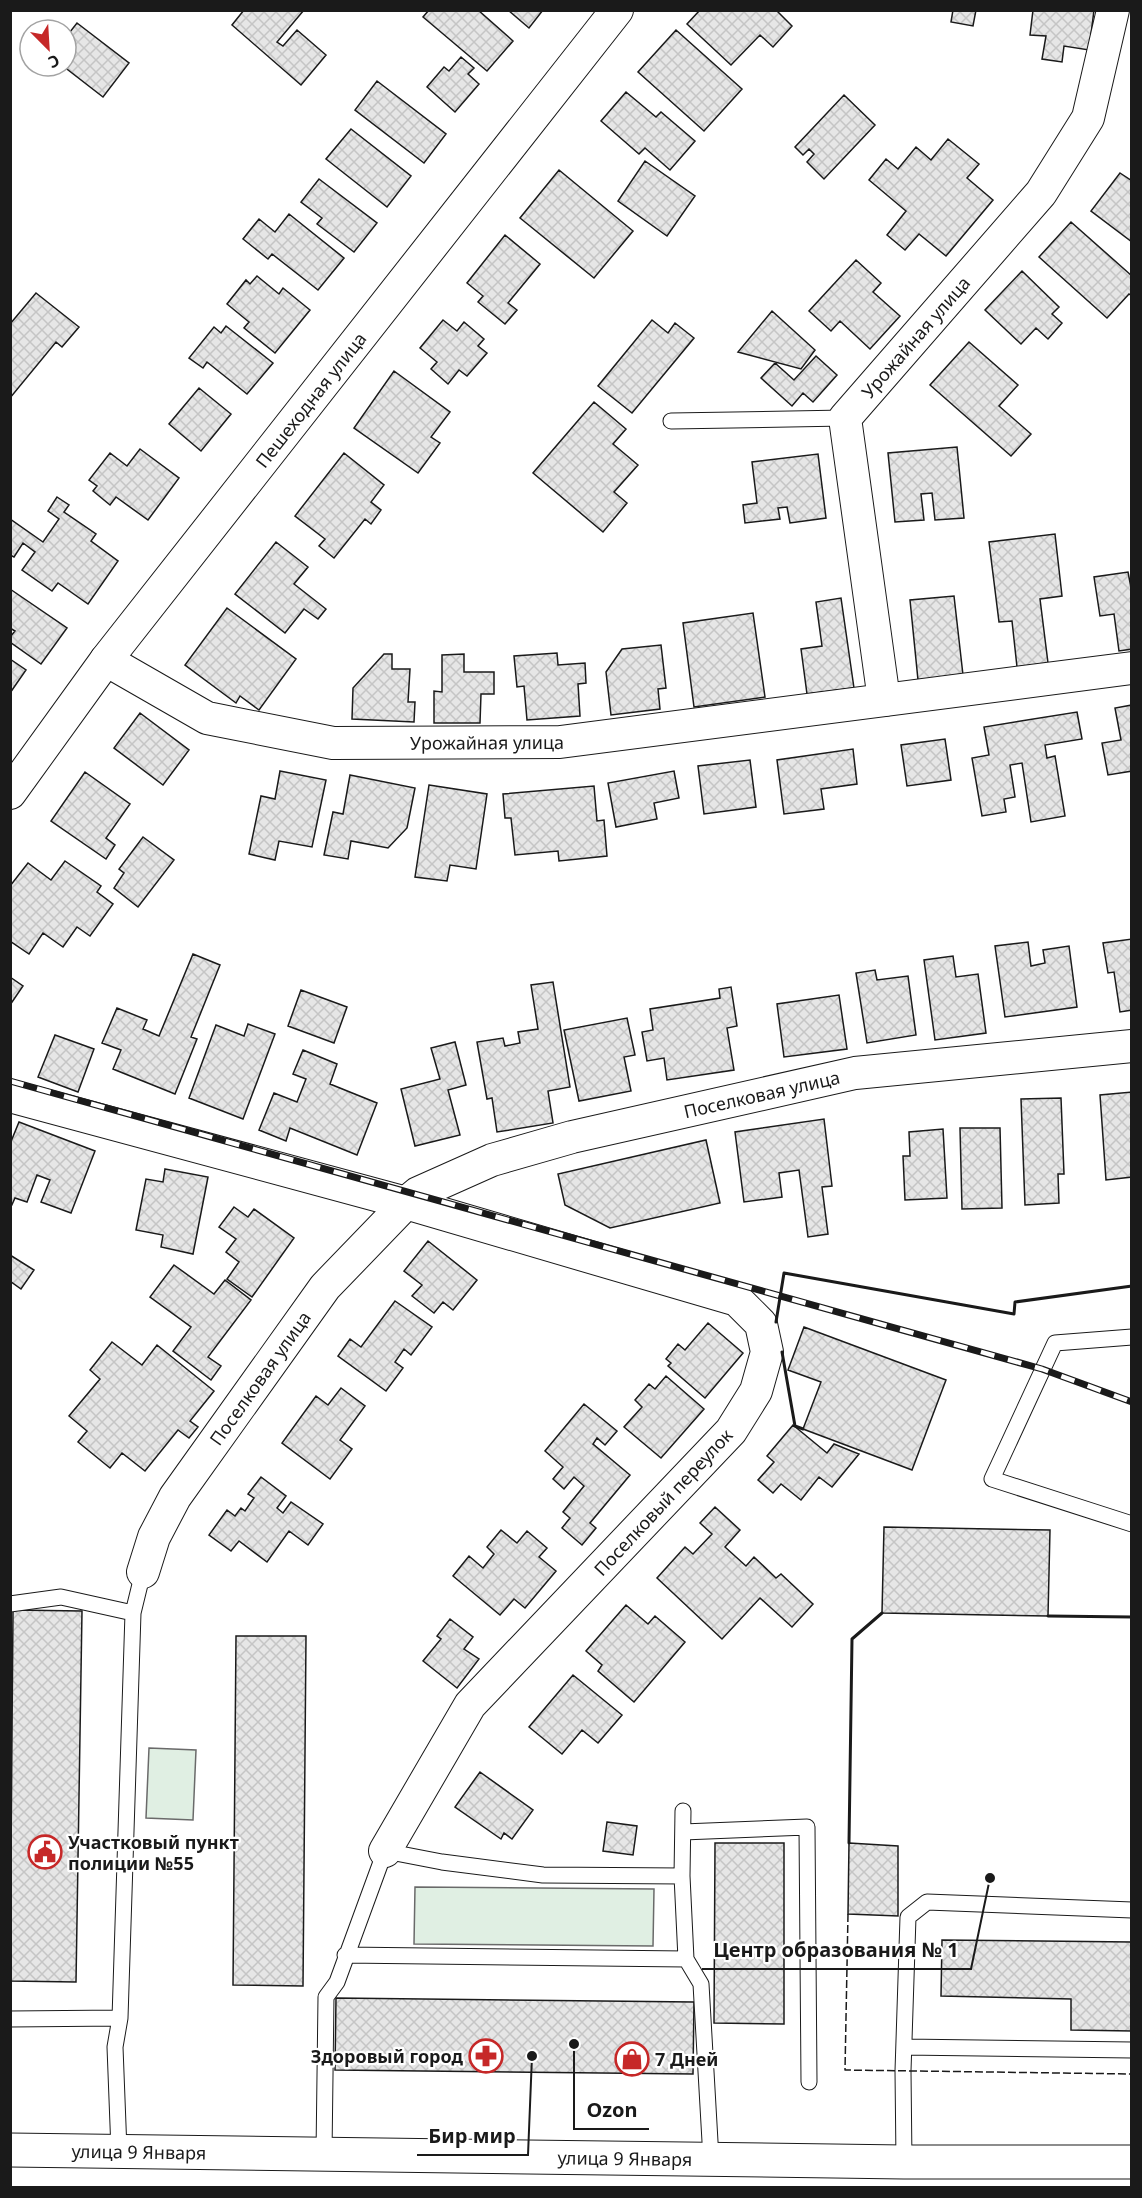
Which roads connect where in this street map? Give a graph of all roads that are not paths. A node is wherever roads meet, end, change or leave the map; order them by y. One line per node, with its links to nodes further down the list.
1 (617, 10): 5 (street, Пешеходная улица)
2 (1113, 10): 3 (street, Урожайная улица)
3 (845, 418): 4 (lane); 7 (street)
4 (671, 421)
5 (106, 660): 7 (street, Урожайная улица); 8 (street, Пешеходная улица)
6 (1131, 668): 7 (street, Урожайная улица)
7 (885, 700)
8 (10, 793)
9 (1131, 1046): 11 (street, Поселковая улица)
10 (10, 1096): 11 (street)
11 (406, 1203): 14 (street, Поселковая улица); 19 (street, Поселковый переулок)
12 (1131, 1337): 13 (lane)
13 (1131, 1524)
14 (143, 1572): 16 (lane)
15 (10, 1604): 16 (lane)
16 (133, 1613): 24 (lane)
17 (683, 1811): 18 (lane)
18 (683, 1832): 20 (lane); 28 (lane)
19 (385, 1851): 20 (lane); 22 (lane)
20 (682, 1876): 23 (lane)
21 (1131, 1910): 26 (lane)
22 (345, 1955): 23 (lane); 31 (lane)
23 (686, 1959): 32 (lane)
24 (120, 2018): 25 (lane); 30 (lane)
25 (10, 2019)
26 (904, 2047): 27 (lane); 34 (lane)
27 (1131, 2050)
28 (808, 2082)
29 (10, 2150): 30 (main road, улица 9 Января)
30 (119, 2151): 31 (main road, улица 9 Января)
31 (324, 2154): 32 (main road, улица 9 Января)
32 (711, 2160): 34 (main road, улица 9 Января)
33 (1131, 2162): 35 (main road, улица 9 Января)
34 (914, 2171): 35 (main road, улица 9 Января)
35 (999, 2175)

